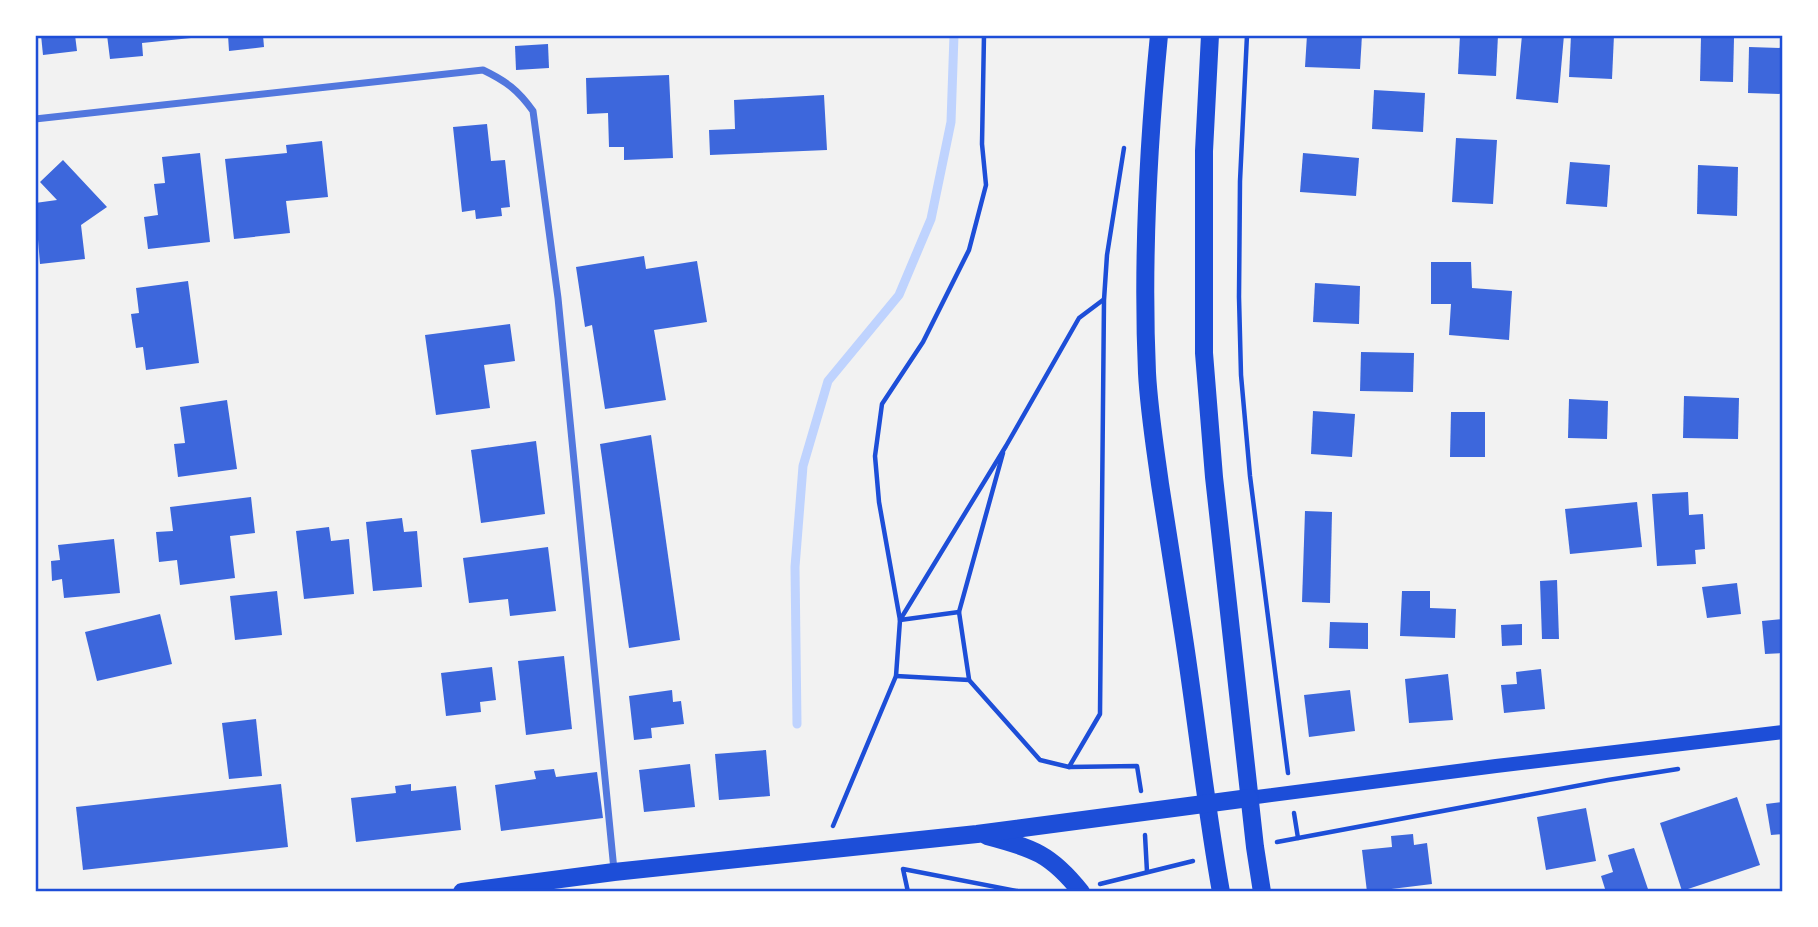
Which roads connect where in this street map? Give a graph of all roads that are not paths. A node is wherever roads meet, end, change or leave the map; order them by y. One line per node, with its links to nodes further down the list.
1 (1159, 35): 6 (main road)
2 (1210, 35): 5 (main road)
3 (35, 119): 8 (street)
4 (1783, 732): 5 (main road)
5 (1249, 799): 6 (main road); 12 (main road)
6 (1206, 804): 7 (main road); 11 (main road)
7 (977, 834): 8 (main road); 9 (main road)
8 (614, 872): 10 (main road)
9 (1080, 891)
10 (462, 892)
11 (1221, 892)
12 (1262, 892)

